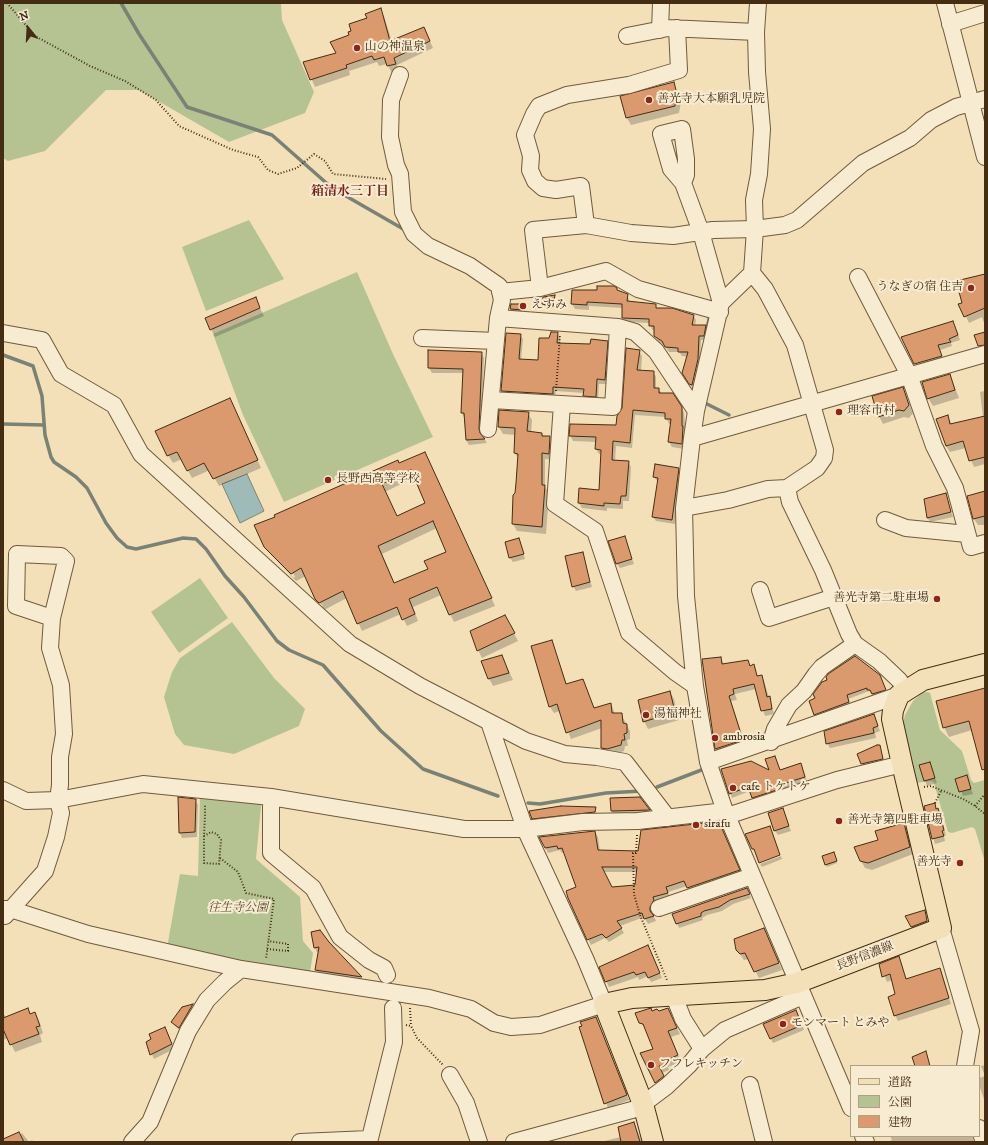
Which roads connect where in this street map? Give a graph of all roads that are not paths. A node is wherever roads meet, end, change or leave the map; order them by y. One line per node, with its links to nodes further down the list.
1 (660, 3): 7 (street)
2 (758, 3): 8 (street)
3 (945, 3): 5 (street)
4 (985, 13): 5 (street)
5 (950, 24): 11 (street)
6 (677, 28): 7 (street); 8 (street); 14 (street)
7 (660, 30): 9 (street)
8 (756, 32): 15 (street)
9 (627, 36)
10 (400, 75): 20 (street)
11 (978, 101): 12 (street); 15 (street)
12 (985, 157)
13 (683, 183): 16 (street)
14 (586, 225): 16 (street); 19 (street)
15 (755, 229): 16 (street); 17 (street)
16 (701, 232): 21 (street)
17 (752, 273): 21 (street); 30 (street)
18 (858, 277): 28 (street)
19 (540, 288): 20 (street); 21 (street)
20 (500, 292): 22 (street)
21 (721, 308): 32 (street)
22 (498, 318): 23 (street); 26 (street)
23 (618, 327): 31 (street); 32 (street)
24 (3, 333): 47 (street)
25 (422, 338): 26 (street)
26 (496, 341): 29 (street)
27 (985, 354): 28 (street)
28 (909, 375): 30 (street); 38 (street)
29 (491, 400): 31 (street); 33 (street)
30 (811, 403): 34 (street); 35 (street)
31 (558, 404): 45 (street)
32 (696, 411): 34 (street)
33 (488, 430)
34 (692, 438): 36 (street)
35 (787, 488): 36 (street); 41 (street)
36 (684, 508): 45 (street)
37 (885, 520): 38 (street)
38 (967, 534): 39 (street)
39 (985, 543)
40 (760, 590): 41 (street)
41 (834, 597): 43 (street)
42 (52, 618): 53 (street)
43 (855, 644): 46 (street); 48 (street)
44 (985, 664): 46 (main road)
45 (695, 686): 49 (street)
46 (903, 693): 48 (street); 50 (main road)
47 (489, 722): 55 (street); 56 (street)
48 (771, 742): 49 (street)
49 (708, 762): 54 (street)
50 (902, 764): 54 (street); 60 (main road)
51 (3, 790): 53 (street)
52 (271, 797): 53 (street); 56 (street); 62 (street)
53 (58, 800): 59 (street)
54 (726, 814): 55 (street); 57 (street)
55 (668, 818): 56 (street)
56 (525, 829): 65 (street)
57 (752, 876): 58 (street); 63 (street)
58 (659, 908)
59 (5, 913): 61 (street)
60 (941, 928): 63 (main road, 長野信濃線); 68 (street)
61 (241, 969): 65 (street); 75 (street)
62 (387, 975)
63 (800, 990): 64 (main road, 長野信濃線); 67 (street); 72 (street)
64 (674, 996): 65 (main road, 長野信濃線); 67 (street)
65 (604, 1004): 71 (main road)
66 (393, 1008): 74 (street)
67 (702, 1049): 71 (street)
68 (965, 1065)
69 (450, 1075): 77 (street)
70 (750, 1085): 80 (street)
71 (643, 1105): 78 (street); 79 (main road)
72 (850, 1106)
73 (980, 1131): 81 (street)
74 (369, 1140): 76 (street)
75 (132, 1142)
76 (300, 1142)
77 (479, 1142)
78 (514, 1142)
79 (653, 1142)
80 (764, 1142)
81 (984, 1142)

